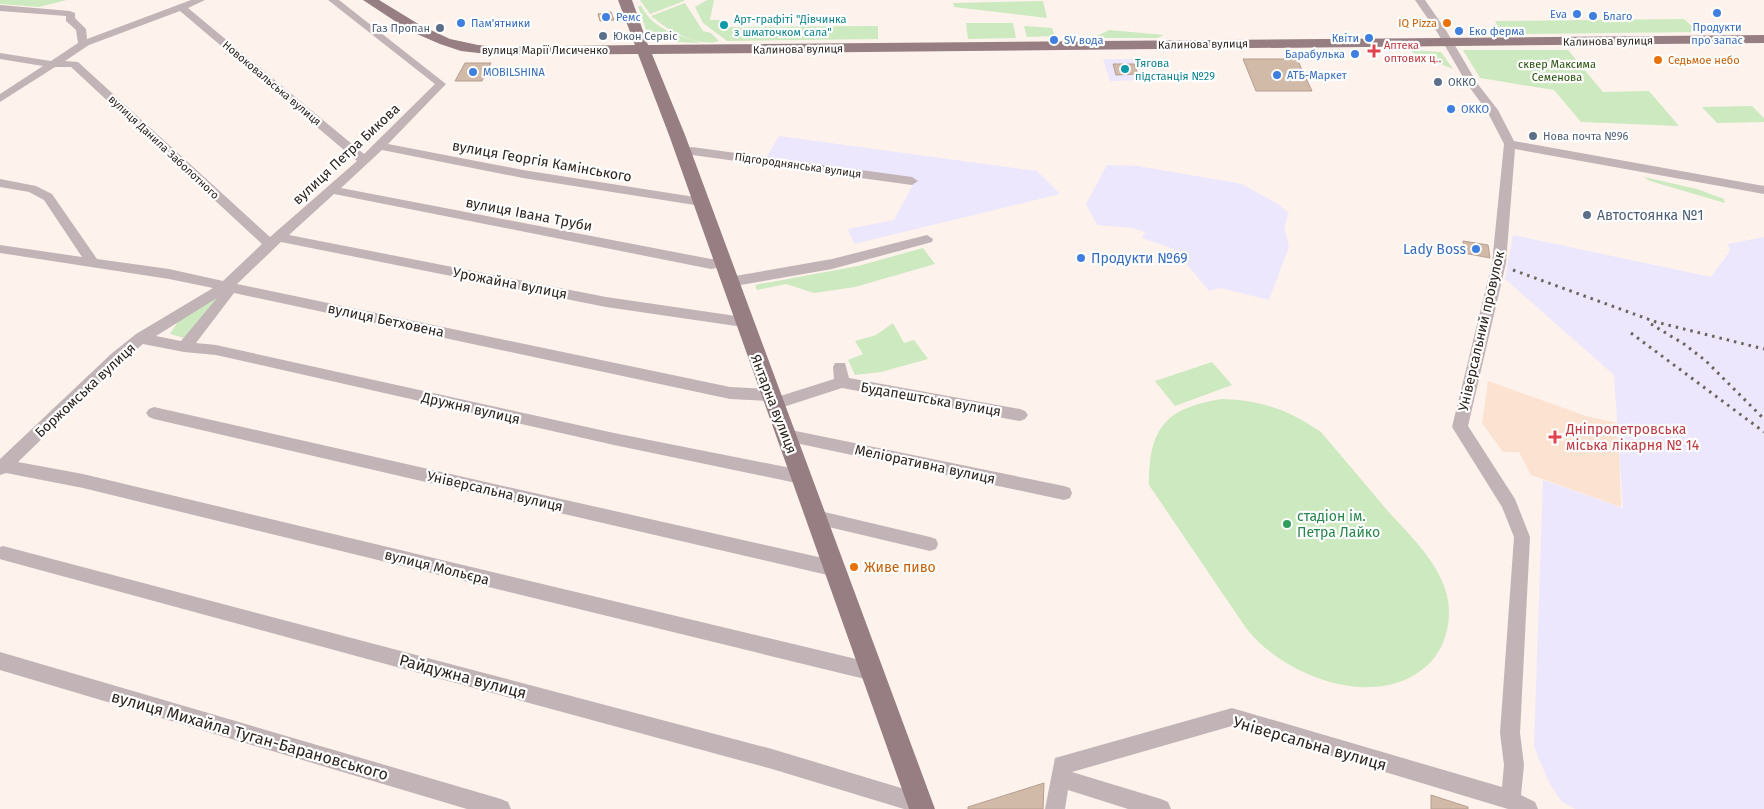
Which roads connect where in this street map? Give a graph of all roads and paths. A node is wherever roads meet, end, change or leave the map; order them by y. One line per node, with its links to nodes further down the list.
1 (200, 0): 6 (street)
2 (333, 0): 16 (street, вулиця Петра Бикова)
3 (370, 0): 11 (main road, вулиця Марії Лисиченко)
4 (625, 0): 11 (main road, Янтарна вулиця)
5 (1420, 0): 9 (street)
6 (181, 7): 10 (street); 18 (street, Новоковальська вулиця)
7 (0, 8): 10 (street)
8 (1764, 39): 9 (main road, Калинова вулиця)
9 (1448, 42): 11 (main road, Калинова вулиця); 15 (street)
10 (85, 43): 13 (street)
11 (643, 50): 17 (main road, Янтарна вулиця)
12 (0, 56): 13 (street, вулиця Данила Заболотного)
13 (53, 64): 14 (street); 25 (street, вулиця Данила Заболотного)
14 (0, 98)
15 (1510, 144): 22 (street); 47 (street, Універсальний провулок)
16 (378, 146): 18 (street, вулиця Петра Бикова); 23 (street, вулиця Георгія Камінського)
17 (684, 152): 19 (street, Підгороднянська вулиця); 23 (main road, Янтарна вулиця)
18 (363, 160): 21 (street, вулиця Петра Бикова)
19 (912, 181)
20 (0, 183): 27 (street)
21 (331, 190): 25 (street, вулиця Петра Бикова); 28 (street, вулиця Івана Труби)
22 (1764, 190)
23 (702, 202): 28 (main road, Янтарна вулиця)
24 (927, 239): 28 (street, вулиця Івана Труби)
25 (273, 240): 29 (street, вулиця Петра Бикова); 30 (street, Урожайна вулиця)
26 (0, 249): 27 (street, вулиця Бетховена)
27 (92, 262): 29 (street, вулиця Бетховена)
28 (726, 273): 30 (main road, Янтарна вулиця)
29 (226, 286): 31 (street, Боржомська вулиця); 32 (street, вулиця Петра Бикова); 33 (street, вулиця Бетховена)
30 (743, 322): 33 (main road, Янтарна вулиця)
31 (141, 338): 32 (street, Дружня вулиця); 37 (street, Боржомська вулиця)
32 (184, 347): 38 (street, Дружня вулиця)
33 (772, 399): 35 (street, Будапештська вулиця); 36 (main road, Янтарна вулиця)
34 (154, 413): 43 (street, Універсальна вулиця)
35 (1020, 415)
36 (786, 435): 38 (main road, Янтарна вулиця); 39 (street, Меліоративна вулиця)
37 (1, 466): 45 (street, вулиця Мольєра)
38 (801, 477): 40 (main road, Янтарна вулиця)
39 (1064, 493)
40 (816, 516): 41 (street); 43 (main road, Янтарна вулиця)
41 (930, 544)
42 (3, 553): 48 (street, Райдужна вулиця)
43 (836, 569): 45 (main road, Янтарна вулиця)
44 (0, 661): 49 (street, вулиця Михайла Туган-Барановського)
45 (873, 672): 48 (main road, Янтарна вулиця)
46 (1061, 771): 47 (street, Універсальна вулиця); 50 (street); 51 (street)
47 (1519, 805)
48 (922, 807)
49 (501, 809)
50 (1055, 809)
51 (1161, 809)

